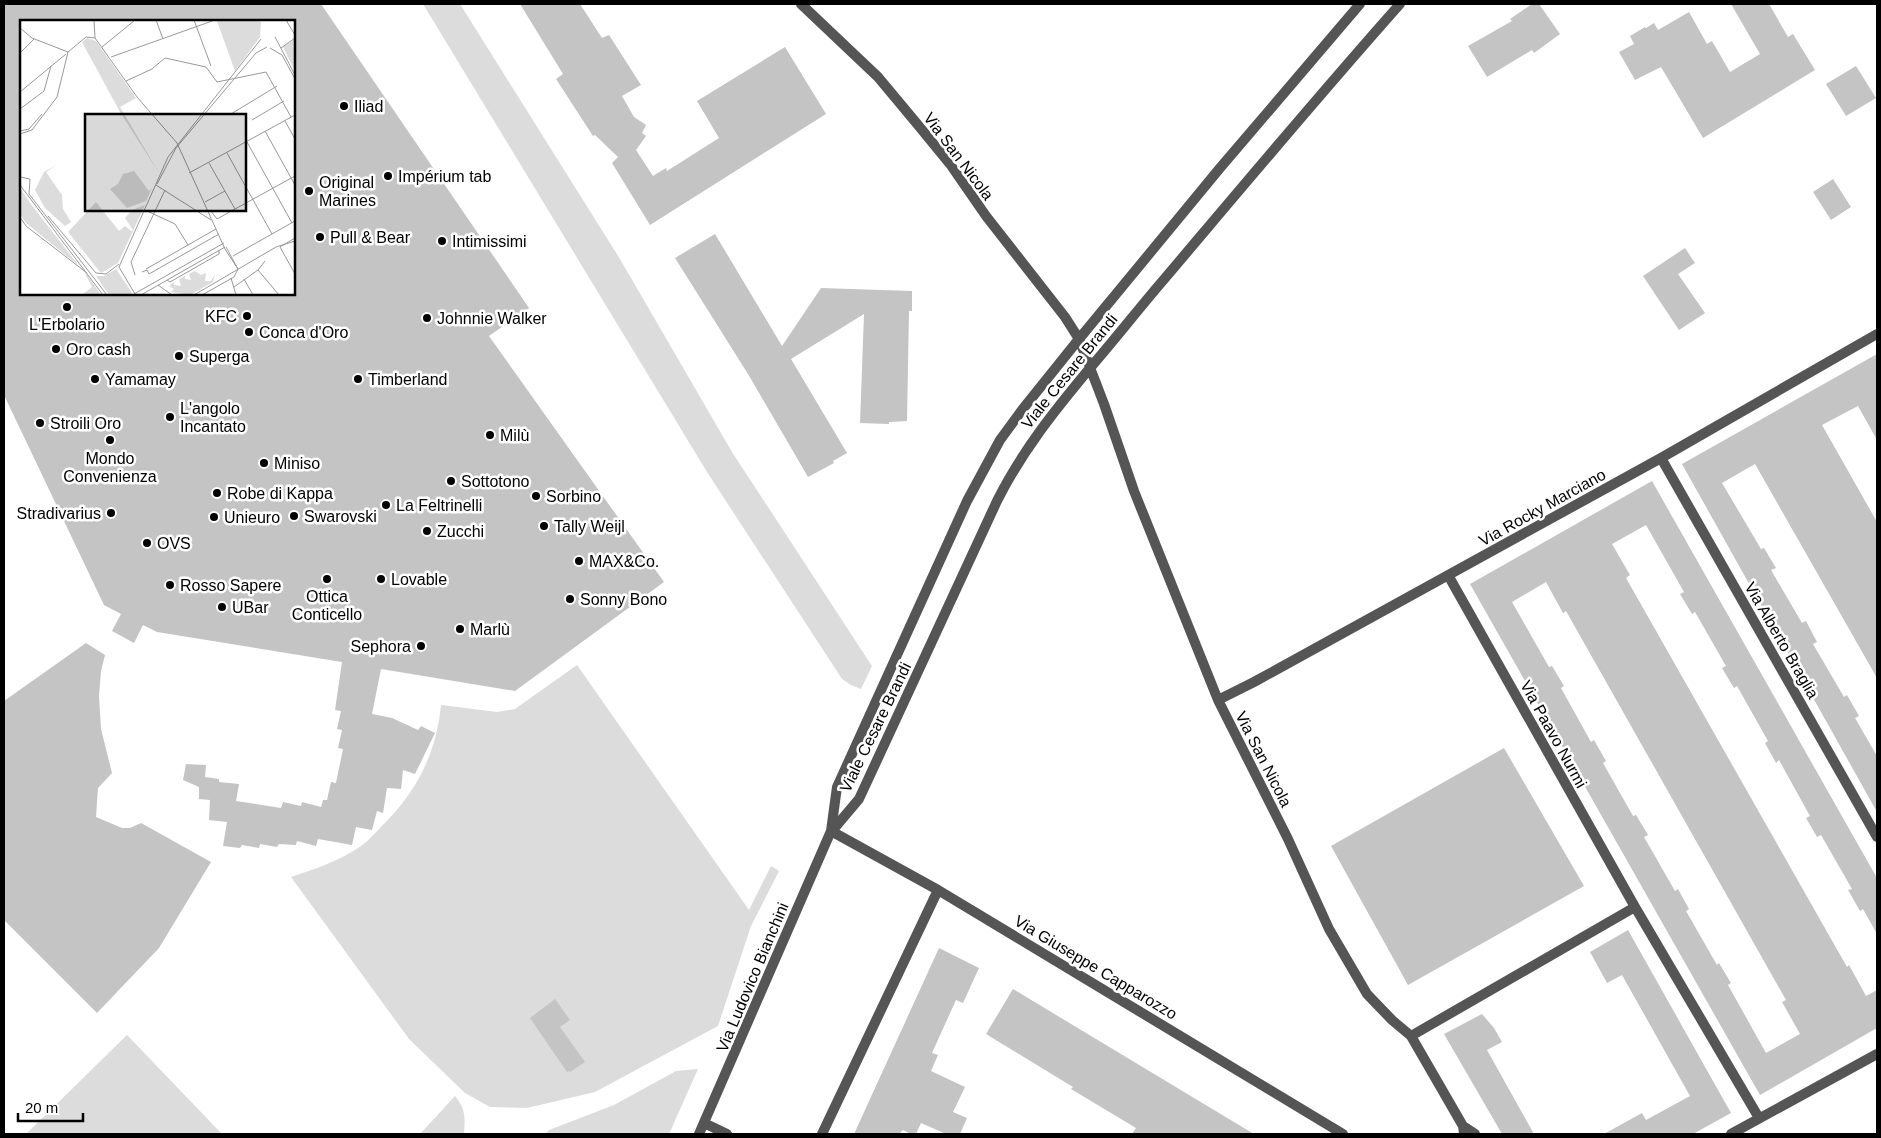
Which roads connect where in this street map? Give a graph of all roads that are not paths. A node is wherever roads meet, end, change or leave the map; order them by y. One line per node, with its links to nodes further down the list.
1 (801, 4): 5 (street, Via San Nicola)
2 (1360, 4): 5 (street, Viale Cesare Brandi)
3 (1400, 4): 6 (street, Viale Cesare Brandi)
4 (1877, 334): 7 (street, Via Rocky Marciano)
5 (1079, 339): 6 (street, Via San Nicola); 10 (street, Viale Cesare Brandi)
6 (1091, 367): 9 (street, Via San Nicola); 10 (street, Viale Cesare Brandi)
7 (1661, 458): 8 (street, Via Rocky Marciano); 11 (street, Via Alberto Braglia)
8 (1448, 575): 9 (street, Via Rocky Marciano); 13 (street, Via Paavo Nurmi)
9 (1218, 700): 14 (street, Via San Nicola)
10 (831, 831): 12 (street, Via Giuseppe Capparozzo); 17 (street, Via Ludovico Bianchini)
11 (1877, 837)
12 (938, 890): 21 (street); 22 (street, Via Giuseppe Capparozzo)
13 (1635, 907): 14 (street); 16 (street, Via Paavo Nurmi)
14 (1411, 1036): 18 (street, Via San Nicola)
15 (1877, 1054): 16 (street)
16 (1760, 1118): 24 (street)
17 (704, 1123): 19 (street, Via Ludovico Bianchini); 20 (street)
18 (1463, 1130): 23 (street)
19 (699, 1134)
20 (727, 1134)
21 (822, 1134)
22 (1343, 1134)
23 (1476, 1134)
24 (1730, 1134)

